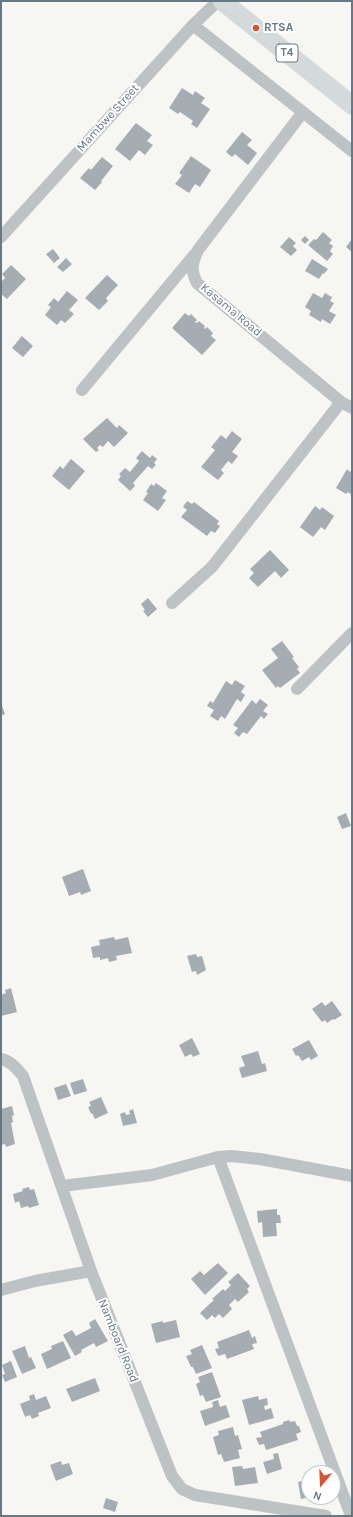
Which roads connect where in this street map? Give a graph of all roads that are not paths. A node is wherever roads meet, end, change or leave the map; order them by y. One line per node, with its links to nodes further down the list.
1 (218, 1): 3 (street, Mambwe Street)
2 (222, 1): 4 (highway, T4)
3 (193, 25): 5 (street); 7 (street, Mambwe Street)
4 (352, 105)
5 (303, 112): 6 (street); 8 (street, Kasama Road)
6 (352, 151)
7 (1, 237)
8 (198, 250): 9 (street); 10 (street, Kasama Road)
9 (82, 390)
10 (341, 402): 11 (street, Kasama Road); 12 (street)
11 (352, 408)
12 (172, 603)
13 (352, 633): 14 (street)
14 (297, 689)
15 (1, 1059): 18 (street, Namboard Road)
16 (218, 1157): 17 (street); 18 (street); 22 (street)
17 (352, 1176)
18 (62, 1186): 19 (street, Namboard Road)
19 (91, 1271): 20 (street); 21 (street, Namboard Road)
20 (1, 1290)
21 (326, 1516)
22 (351, 1516)

